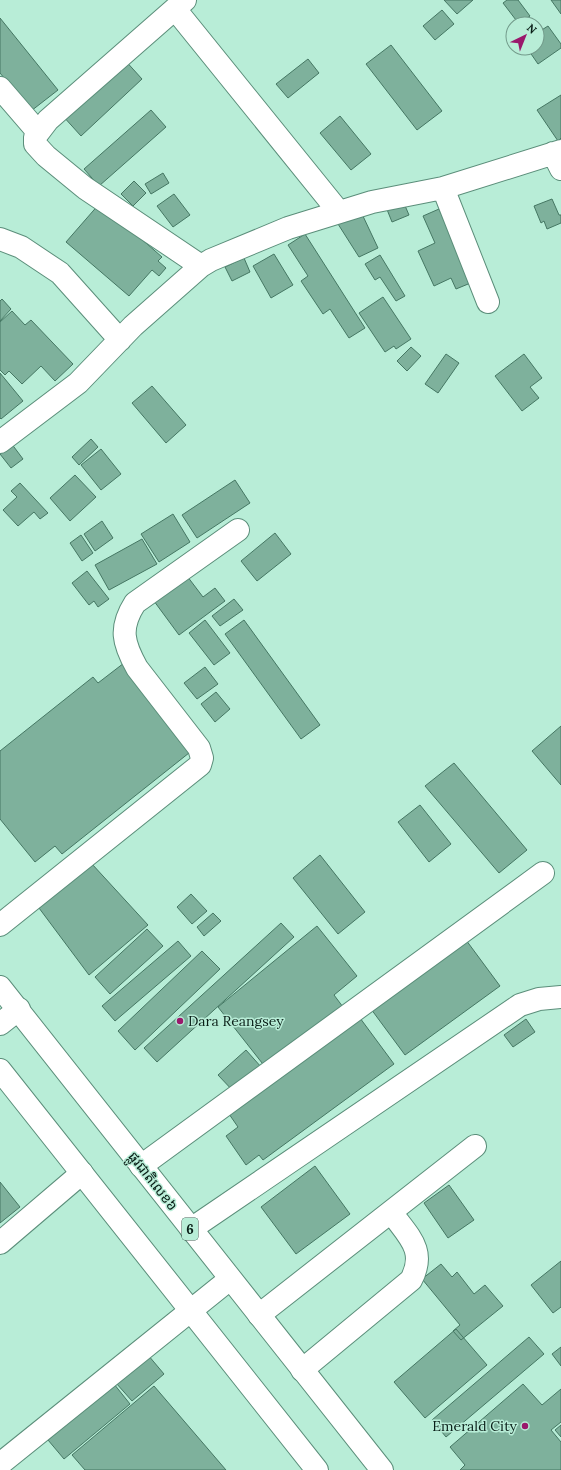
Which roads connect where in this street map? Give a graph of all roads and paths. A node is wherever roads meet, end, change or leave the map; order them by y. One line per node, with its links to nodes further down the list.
1 (180, 4): 3 (street); 6 (street)
2 (0, 88): 3 (street)
3 (38, 132): 8 (street)
4 (558, 158): 5 (street)
5 (443, 188): 6 (street); 9 (street)
6 (339, 212): 8 (street)
7 (0, 239): 10 (street)
8 (201, 266): 10 (street)
9 (488, 302)
10 (120, 340): 11 (street)
11 (0, 442)
12 (238, 530): 14 (street)
13 (543, 873): 21 (street)
14 (0, 925)
15 (0, 987): 17 (street, ផ្លូវជាតិលេខ៦ / 6)
16 (561, 997): 24 (street)
17 (19, 1009): 18 (street); 21 (street, ផ្លូវជាតិលេខ៦ / 6)
18 (0, 1024)
19 (0, 1070): 22 (street)
20 (475, 1146): 23 (street)
21 (141, 1166): 24 (street, ផ្លូវជាតិលេខ៦ / 6)
22 (82, 1173): 25 (street); 27 (street)
23 (391, 1212): 28 (street); 29 (street)
24 (191, 1229): 26 (street, ផ្លូវជាតិលេខ៦ / 6)
25 (0, 1243)
26 (230, 1279): 27 (street); 28 (street, ផ្លូវជាតិលេខ៦ / 6)
27 (191, 1311): 30 (street); 31 (street)
28 (259, 1315): 29 (street, ផ្លូវជាតិលេខ៦ / 6)
29 (302, 1370): 32 (street, ផ្លូវជាតិលេខ៦ / 6)
30 (0, 1464)
31 (317, 1470)
32 (382, 1470)

